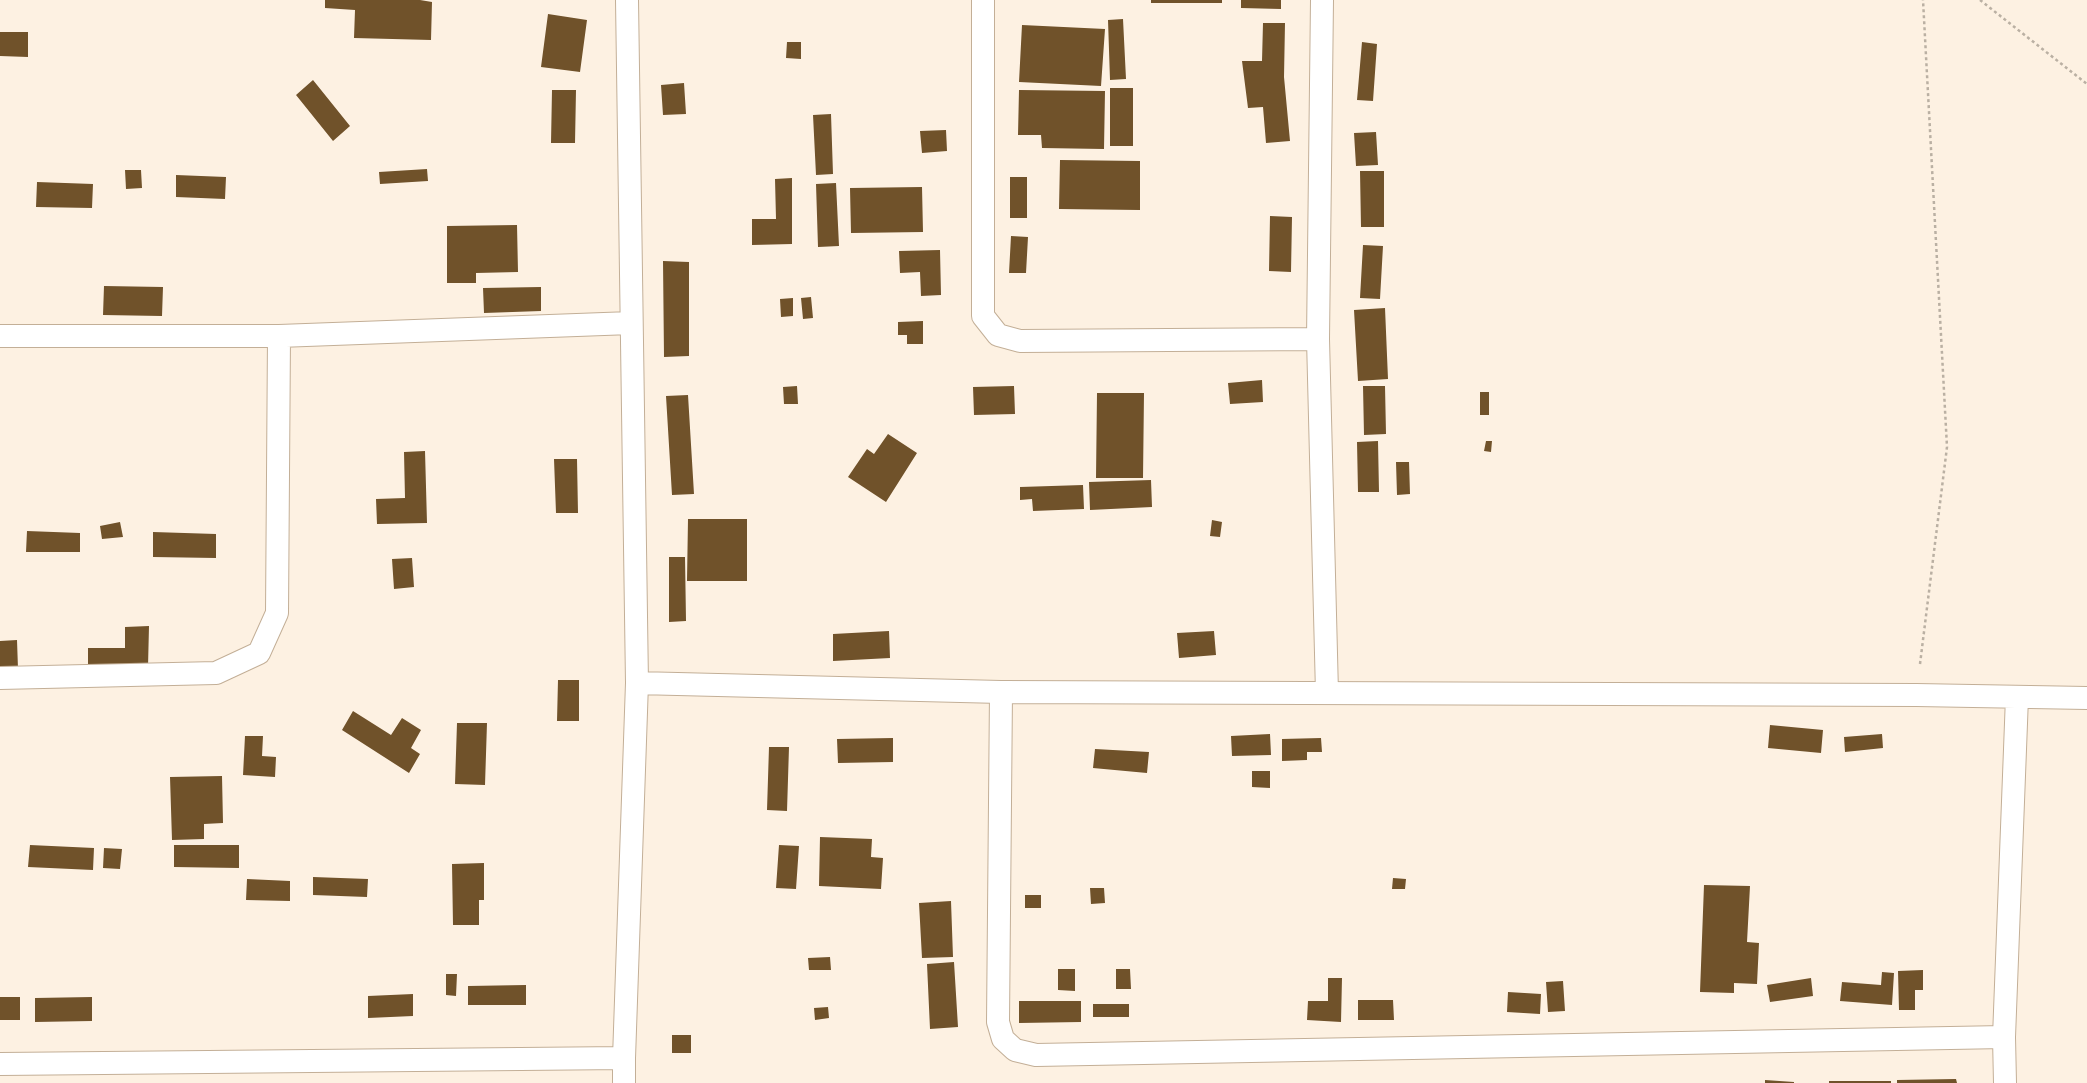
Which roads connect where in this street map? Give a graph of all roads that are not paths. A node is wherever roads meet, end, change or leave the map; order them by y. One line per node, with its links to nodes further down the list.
1 (627, 0): 4 (street)
2 (983, 0): 7 (street)
3 (1322, 0): 7 (street)
4 (631, 322): 6 (street); 9 (street)
5 (0, 336): 6 (street)
6 (279, 336): 8 (street)
7 (1318, 339): 11 (street)
8 (0, 678)
9 (637, 683): 10 (street); 15 (street)
10 (1001, 692): 11 (street); 14 (street)
11 (1327, 693): 12 (street)
12 (2017, 698): 13 (street); 14 (street)
13 (2087, 698)
14 (2004, 1037): 18 (street)
15 (624, 1058): 16 (street); 17 (street)
16 (0, 1064)
17 (624, 1083)
18 (2005, 1083)

